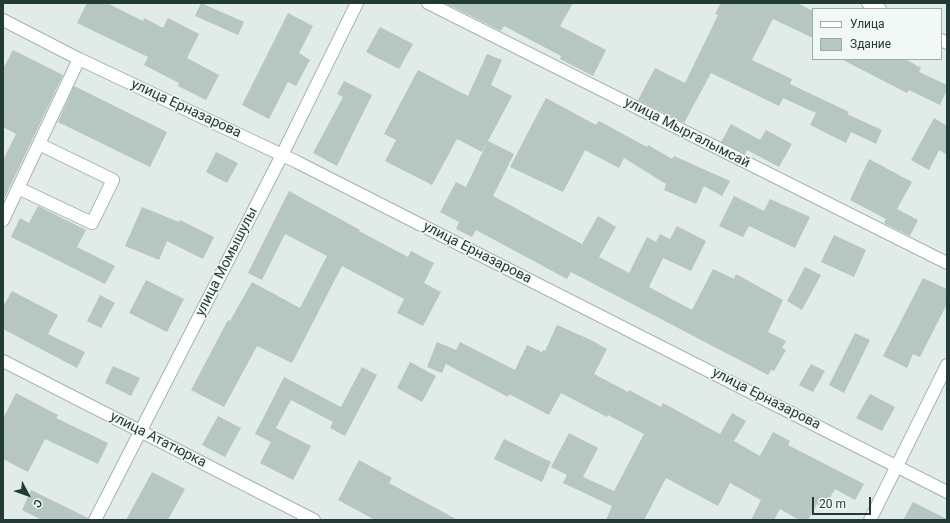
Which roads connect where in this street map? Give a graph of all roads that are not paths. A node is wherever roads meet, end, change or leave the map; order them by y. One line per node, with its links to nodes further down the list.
1 (357, 3): 8 (street, улица Момышулы)
2 (428, 3): 11 (street, улица Мыргалымсай)
3 (868, 3): 4 (street)
4 (878, 8)
5 (3, 20): 6 (street, улица Ерназарова)
6 (79, 59): 7 (street); 8 (street, улица Ерназарова)
7 (39, 144): 9 (street); 9 (street)
8 (282, 155): 14 (street, улица Момышулы); 15 (street, улица Ерназарова)
9 (18, 188): 10 (street)
10 (3, 220)
11 (947, 262)
12 (3, 361): 14 (street, улица Ататюрка)
13 (947, 365): 15 (street)
14 (140, 431): 17 (street, улица Момышулы); 18 (street, улица Ататюрка)
15 (896, 465): 16 (street, улица Ерназарова); 19 (street)
16 (947, 492)
17 (95, 520)
18 (314, 520)
19 (870, 520)

